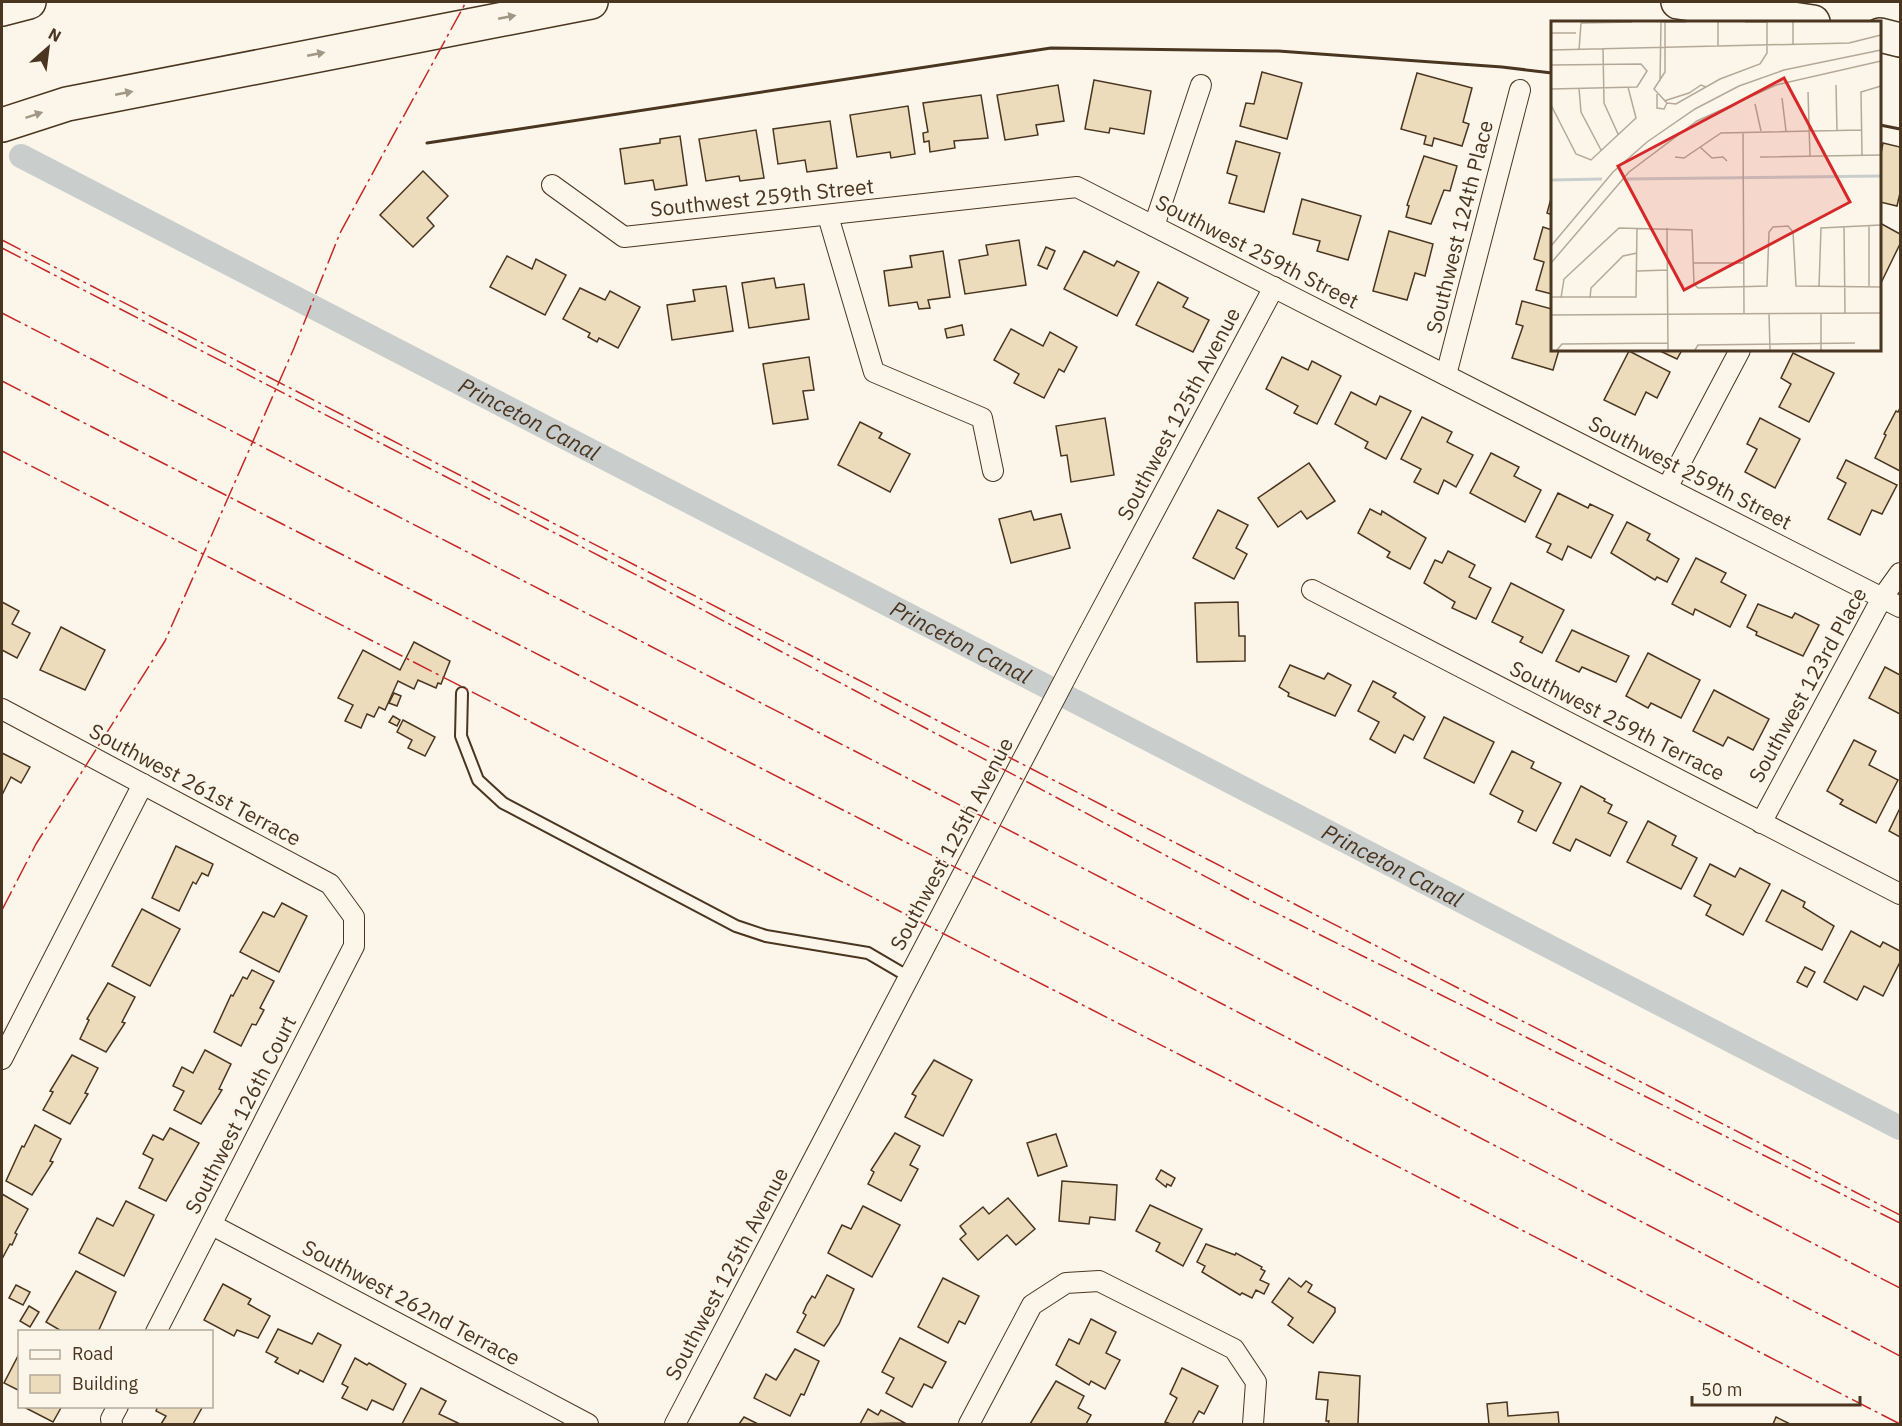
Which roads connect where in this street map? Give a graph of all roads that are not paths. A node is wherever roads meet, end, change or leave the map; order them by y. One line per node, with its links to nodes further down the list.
1 (29, 2): 4 (highway)
2 (591, 2): 10 (highway, one-way to 2)
3 (1678, 2): 5 (highway)
4 (2, 9)
5 (1806, 21)
6 (1881, 35): 7 (highway)
7 (1900, 39)
8 (1201, 85): 13 (street)
9 (1520, 90): 16 (street, Southwest 124th Place)
10 (2, 125)
11 (552, 185): 12 (street, Southwest 259th Street)
12 (828, 216): 13 (street, Southwest 259th Street); 17 (street)
13 (1154, 226): 14 (street, Southwest 259th Street)
14 (1274, 287): 16 (street, Southwest 259th Street); 29 (street, Southwest 125th Avenue)
15 (1739, 351): 18 (street)
16 (1446, 375): 18 (street, Southwest 259th Street)
17 (993, 471)
18 (1667, 488): 21 (street, Southwest 259th Street)
19 (1900, 573): 21 (street, Southwest 123rd Place)
20 (1312, 590): 26 (street, Southwest 259th Terrace)
21 (1882, 598): 22 (street, Southwest 259th Street); 26 (street, Southwest 123rd Place)
22 (1900, 607)
23 (462, 693): 29 (lane)
24 (2, 710): 25 (street, Southwest 261st Terrace)
25 (142, 784): 28 (street, Southwest 261st Terrace); 30 (street)
26 (1761, 823): 27 (street, Southwest 259th Terrace)
27 (1900, 894)
28 (354, 917): 31 (street, Southwest 126th Court)
29 (909, 976): 36 (street, Southwest 125th Avenue)
30 (2, 1059)
31 (212, 1225): 32 (street, Southwest 126th Court); 35 (street, Southwest 262nd Terrace)
32 (157, 1330)
33 (117, 1408): 34 (street)
34 (112, 1425)
35 (588, 1425)
36 (675, 1425)
37 (969, 1425): 38 (street)
38 (1253, 1425)

